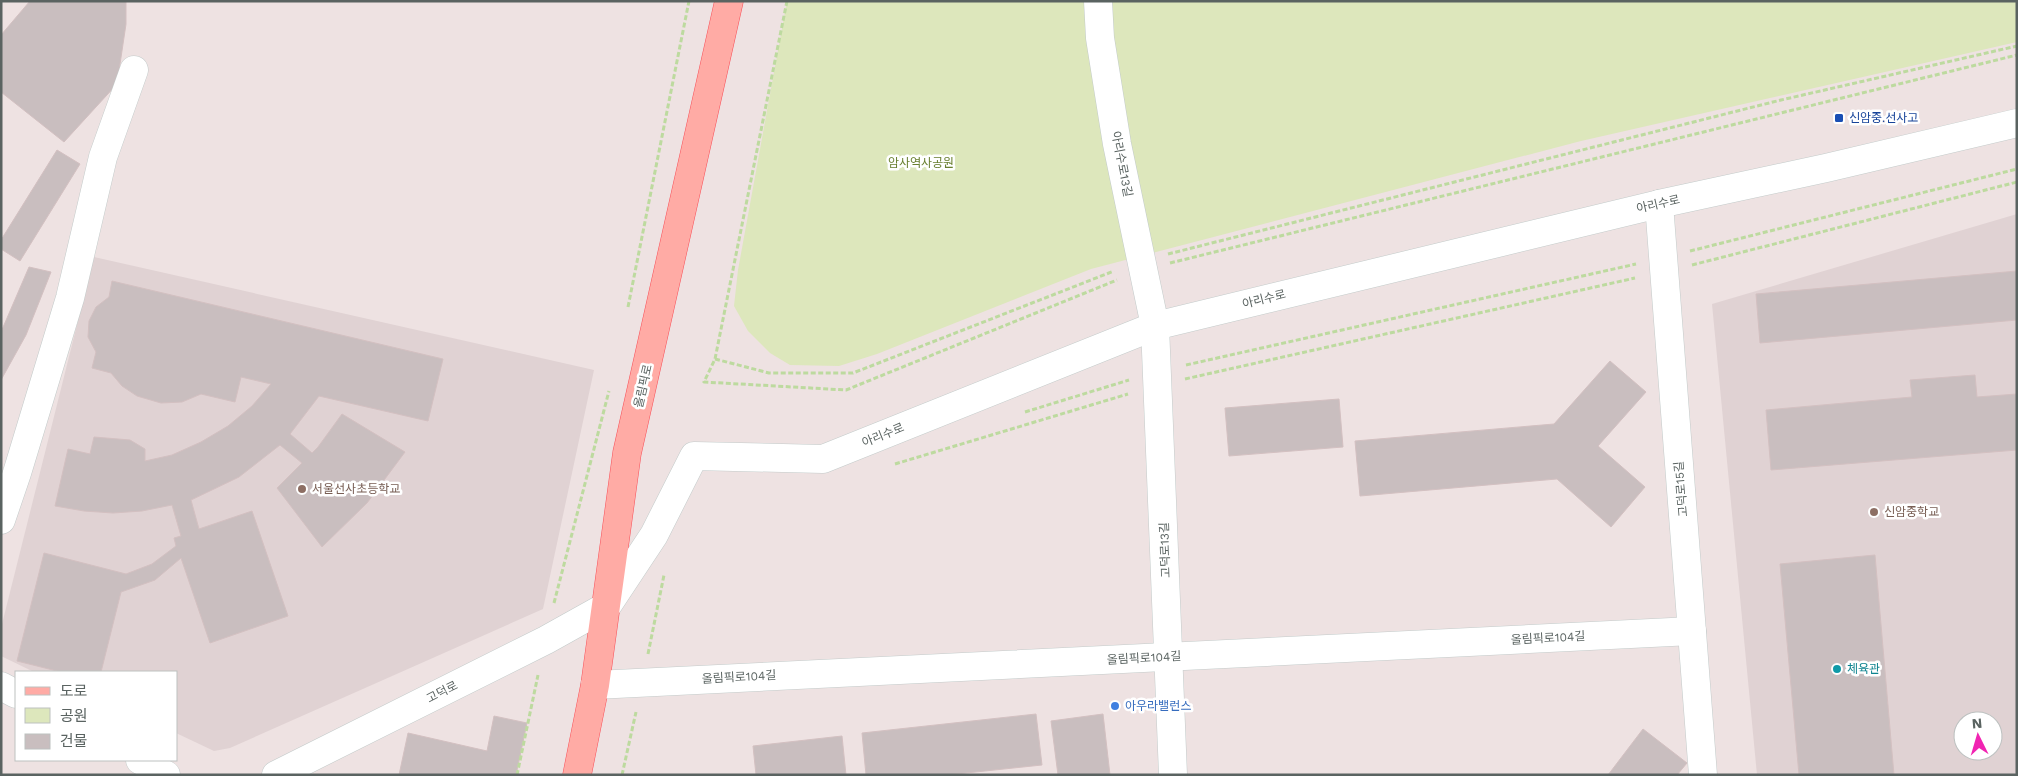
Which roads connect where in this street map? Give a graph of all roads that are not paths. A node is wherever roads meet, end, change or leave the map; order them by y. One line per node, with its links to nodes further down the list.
1 (729, 1): 8 (main road, 올림픽로)
2 (1098, 1): 6 (street, 아리수로13길)
3 (134, 70): 7 (street)
4 (2017, 123): 5 (street, 아리수로)
5 (1659, 204): 6 (street, 아리수로); 9 (street, 고덕로15길)
6 (1155, 326): 8 (street, 아리수로); 10 (street, 고덕로13길)
7 (1, 520)
8 (607, 606): 11 (main road, 올림픽로); 16 (street, 고덕로)
9 (1692, 631): 10 (street, 올림픽로104길); 19 (street, 고덕로15길)
10 (1170, 656): 11 (street, 올림픽로104길); 18 (street, 고덕로13길)
11 (595, 685): 17 (main road, 올림픽로)
12 (1, 686): 13 (street)
13 (15, 693)
14 (142, 761): 15 (street)
15 (166, 775)
16 (276, 775)
17 (577, 775)
18 (1173, 775)
19 (1703, 775)

